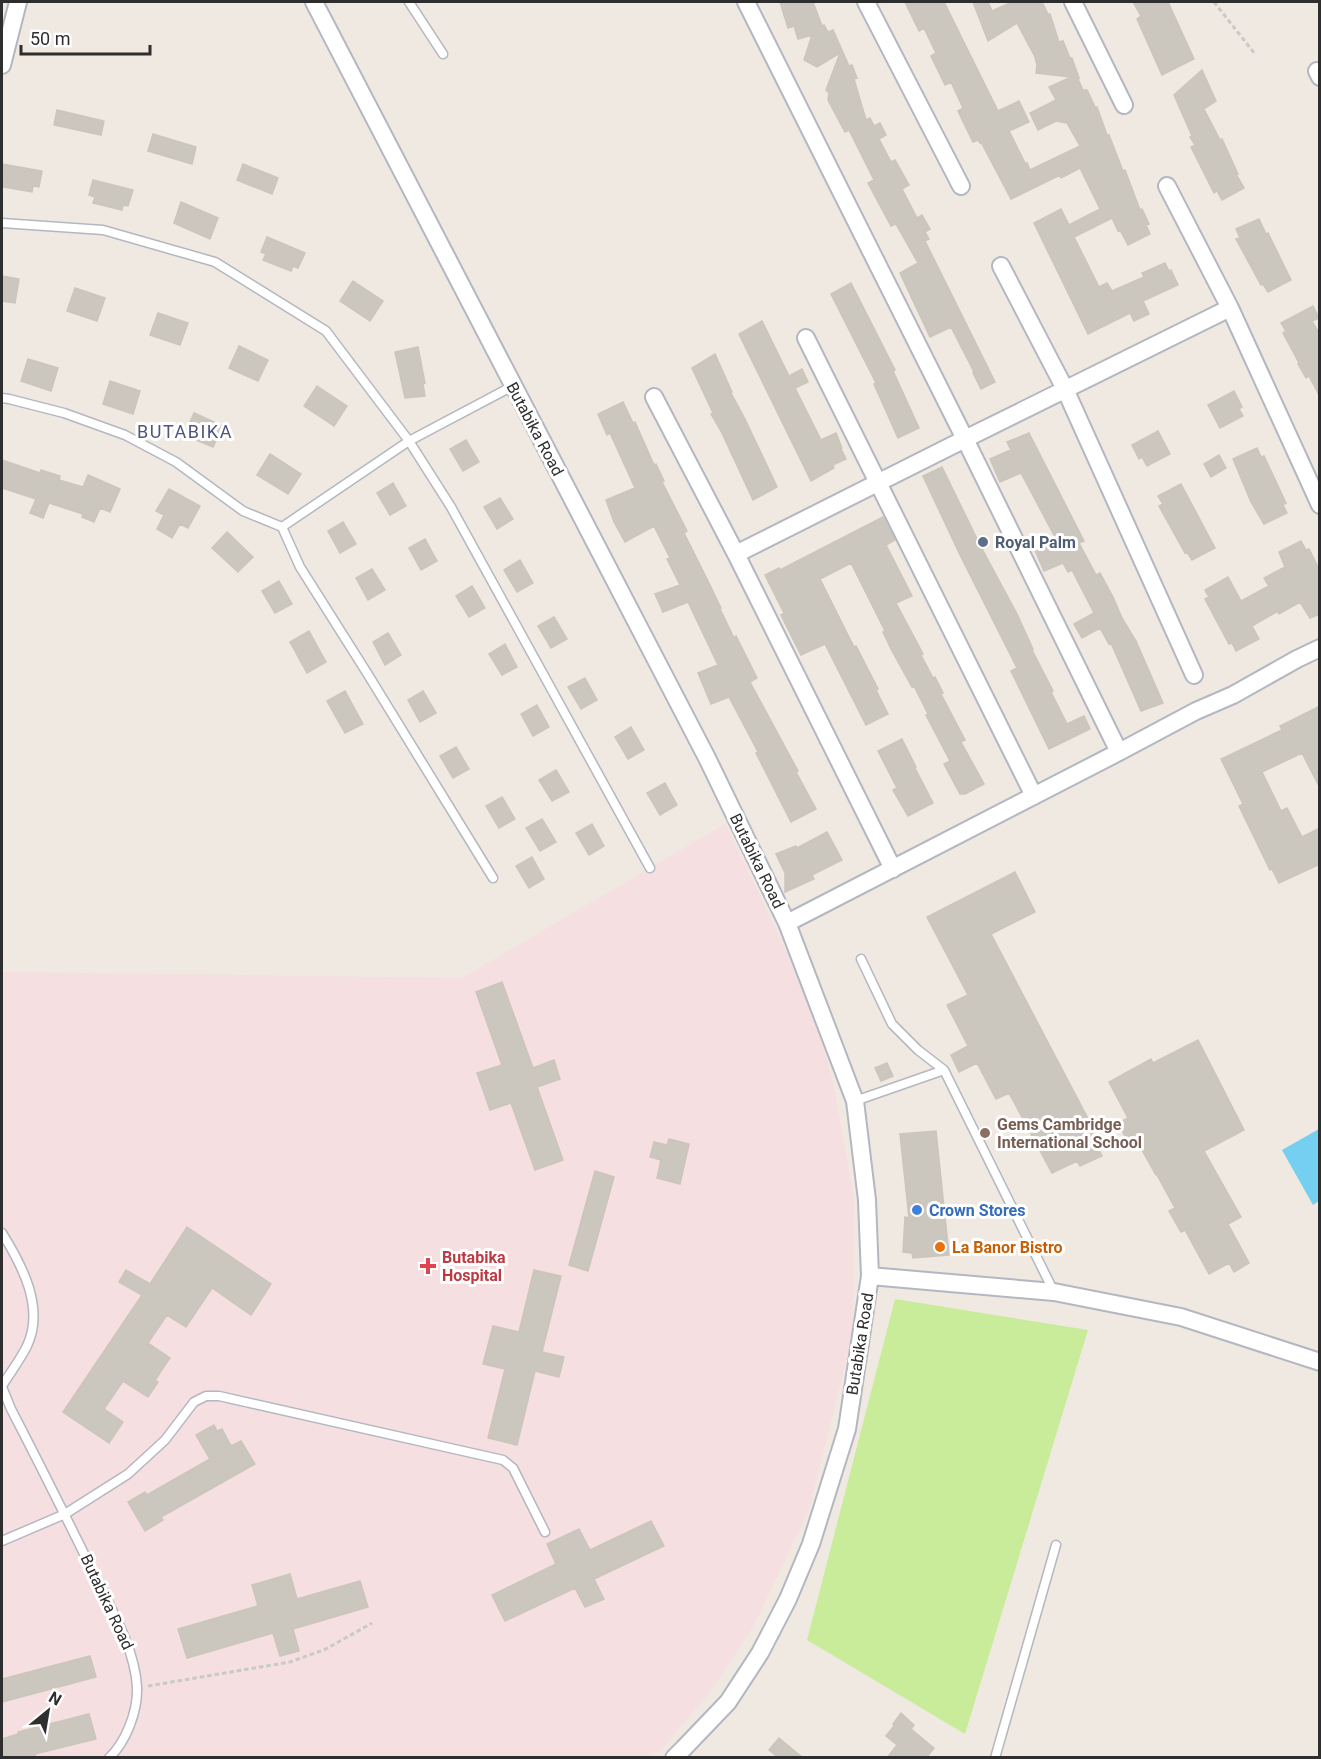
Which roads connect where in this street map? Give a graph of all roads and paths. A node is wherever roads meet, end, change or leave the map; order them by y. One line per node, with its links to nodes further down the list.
1 (18, 2): 10 (street)
2 (409, 2): 8 (lane)
3 (746, 2): 22 (street)
4 (866, 2): 12 (street)
5 (1073, 2): 11 (street)
6 (1215, 2): 9 (path)
7 (320, 4): 18 (street, Butabika Road)
8 (443, 54)
9 (1255, 54)
10 (2, 65)
11 (1124, 105)
12 (961, 186)
13 (1167, 186): 16 (street)
14 (2, 223): 23 (lane)
15 (1001, 266): 19 (street)
16 (1230, 308): 19 (street); 25 (street)
17 (806, 338): 24 (street)
18 (513, 386): 23 (lane); 35 (street, Butabika Road)
19 (1065, 389): 22 (street); 29 (street)
20 (654, 397): 27 (street)
21 (2, 398): 26 (lane)
22 (965, 438): 24 (street); 30 (street)
23 (409, 441): 26 (lane); 32 (lane)
24 (878, 483): 27 (street); 31 (street)
25 (1320, 505)
26 (282, 527): 34 (lane)
27 (736, 554): 33 (street)
28 (1320, 648): 30 (street)
29 (1194, 675)
30 (1119, 752): 31 (street)
31 (1034, 796): 33 (street)
32 (650, 868)
33 (893, 869): 35 (street)
34 (493, 878)
35 (787, 923): 38 (street, Butabika Road)
36 (861, 959): 37 (lane)
37 (944, 1070): 38 (lane); 41 (lane)
38 (855, 1101): 40 (street, Butabika Road)
39 (2, 1233): 43 (lane, Butabika Road)
40 (870, 1275): 41 (street); 50 (street, Butabika Road)
41 (1054, 1292): 42 (street)
42 (1320, 1362)
43 (2, 1386): 44 (lane, Butabika Road)
44 (65, 1514): 45 (lane); 46 (lane); 49 (lane, Butabika Road)
45 (545, 1532)
46 (2, 1540)
47 (1056, 1545): 52 (lane)
48 (372, 1623): 49 (path)
49 (137, 1688): 51 (lane, Butabika Road)
50 (683, 1754)
51 (109, 1758)
52 (995, 1758)

